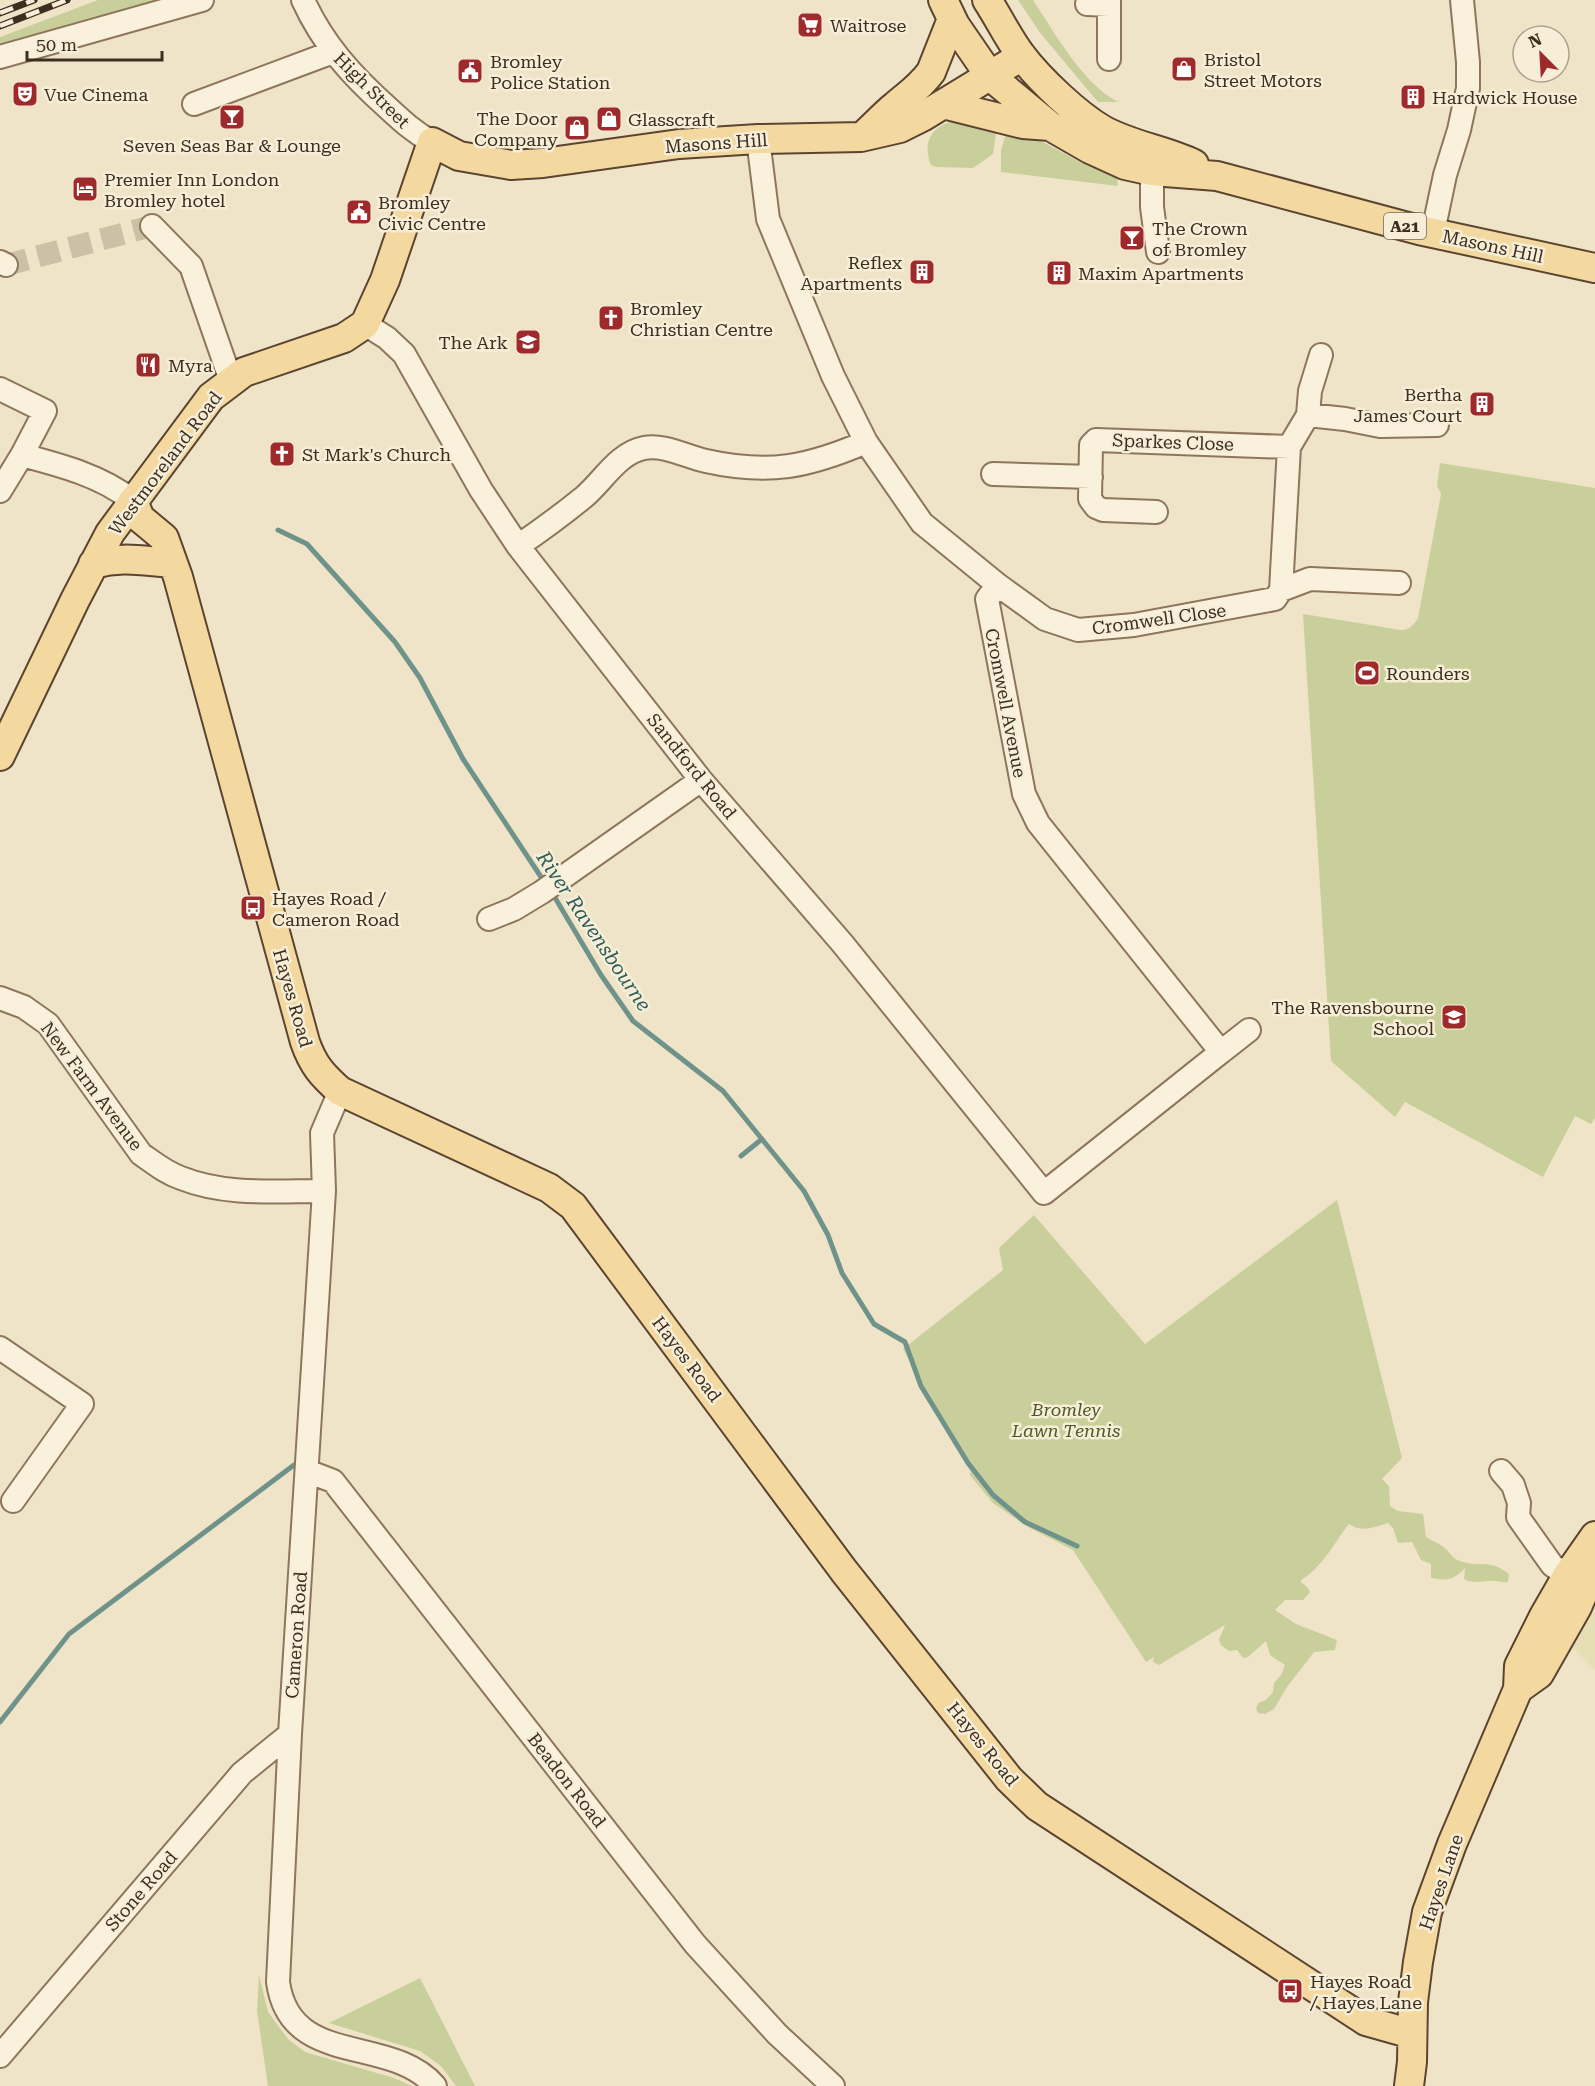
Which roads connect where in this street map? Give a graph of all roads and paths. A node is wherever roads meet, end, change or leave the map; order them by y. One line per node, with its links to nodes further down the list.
1 (202, 0): 9 (street)
2 (303, 0): 7 (street, High Street)
3 (987, 0): 8 (main road, A21)
4 (1462, 0): 21 (street)
5 (1101, 3): 10 (street)
6 (947, 10): 11 (main road, A21); 15 (main road)
7 (333, 52): 12 (street); 17 (street, High Street)
8 (1022, 56): 11 (main road, Masons Hill); 19 (main road, Masons Hill / A21)
9 (0, 57)
10 (1109, 59)
11 (990, 76): 13 (main road, Masons Hill); 14 (main road, Masons Hill / A21)
12 (194, 104)
13 (943, 104): 14 (main road); 15 (main road, Masons Hill)
14 (1050, 126): 18 (main road, Masons Hill / A21)
15 (861, 137): 16 (main road, Masons Hill)
16 (758, 139): 17 (main road, Masons Hill); 30 (street)
17 (432, 142): 24 (main road)
18 (1152, 171): 19 (main road, Masons Hill / A21); 22 (street)
19 (1217, 176): 21 (main road, Masons Hill / A21)
20 (152, 226): 26 (street)
21 (1433, 232): 23 (main road, Masons Hill / A21)
22 (1158, 252)
23 (1595, 268)
24 (365, 324): 26 (main road, Westmoreland Road); 39 (street, Sandford Road)
25 (1321, 355): 28 (street)
26 (231, 381): 36 (main road, Westmoreland Road)
27 (0, 389): 32 (street)
28 (1308, 415): 29 (street); 31 (street)
29 (1437, 425)
30 (866, 442): 39 (street); 43 (street)
31 (1289, 447): 34 (street, Sparkes Close); 44 (street)
32 (22, 456): 35 (street); 36 (street)
33 (993, 474): 34 (street)
34 (1091, 477): 37 (street, Sparkes Close)
35 (0, 491)
36 (133, 501): 38 (main road, Westmoreland Road); 40 (main road, Hayes Road)
37 (1156, 512)
38 (110, 533): 40 (main road); 41 (main road, Westmoreland Road)
39 (518, 546): 46 (street, Sandford Road)
40 (172, 563): 41 (main road); 51 (main road, Hayes Road)
41 (93, 564): 45 (main road, Westmoreland Road)
42 (1399, 583): 44 (street)
43 (998, 585): 44 (street, Cromwell Close); 50 (street, Cromwell Avenue)
44 (1281, 590)
45 (0, 756)
46 (701, 780): 47 (street); 50 (street, Sandford Road)
47 (489, 919)
48 (0, 998): 52 (street, New Farm Avenue)
49 (1249, 1030): 50 (street)
50 (1221, 1052)
51 (340, 1091): 52 (street, Cameron Road); 62 (main road, Hayes Road)
52 (324, 1191): 54 (street, Cameron Road)
53 (0, 1348): 56 (street)
54 (307, 1471): 61 (street, Cameron Road); 65 (street, Beadon Road)
55 (1501, 1472): 59 (street)
56 (14, 1501)
57 (1595, 1536): 59 (main road, Hayes Lane)
58 (1595, 1566): 60 (main road, Hayes Lane)
59 (1567, 1576): 60 (main road, Hayes Lane)
60 (1518, 1689): 62 (main road, Hayes Lane)
61 (290, 1734): 63 (street, Stone Road); 64 (street, Cameron Road)
62 (1412, 2034): 66 (main road, Hayes Lane)
63 (0, 2056)
64 (435, 2086)
65 (833, 2086)
66 (1409, 2086)

